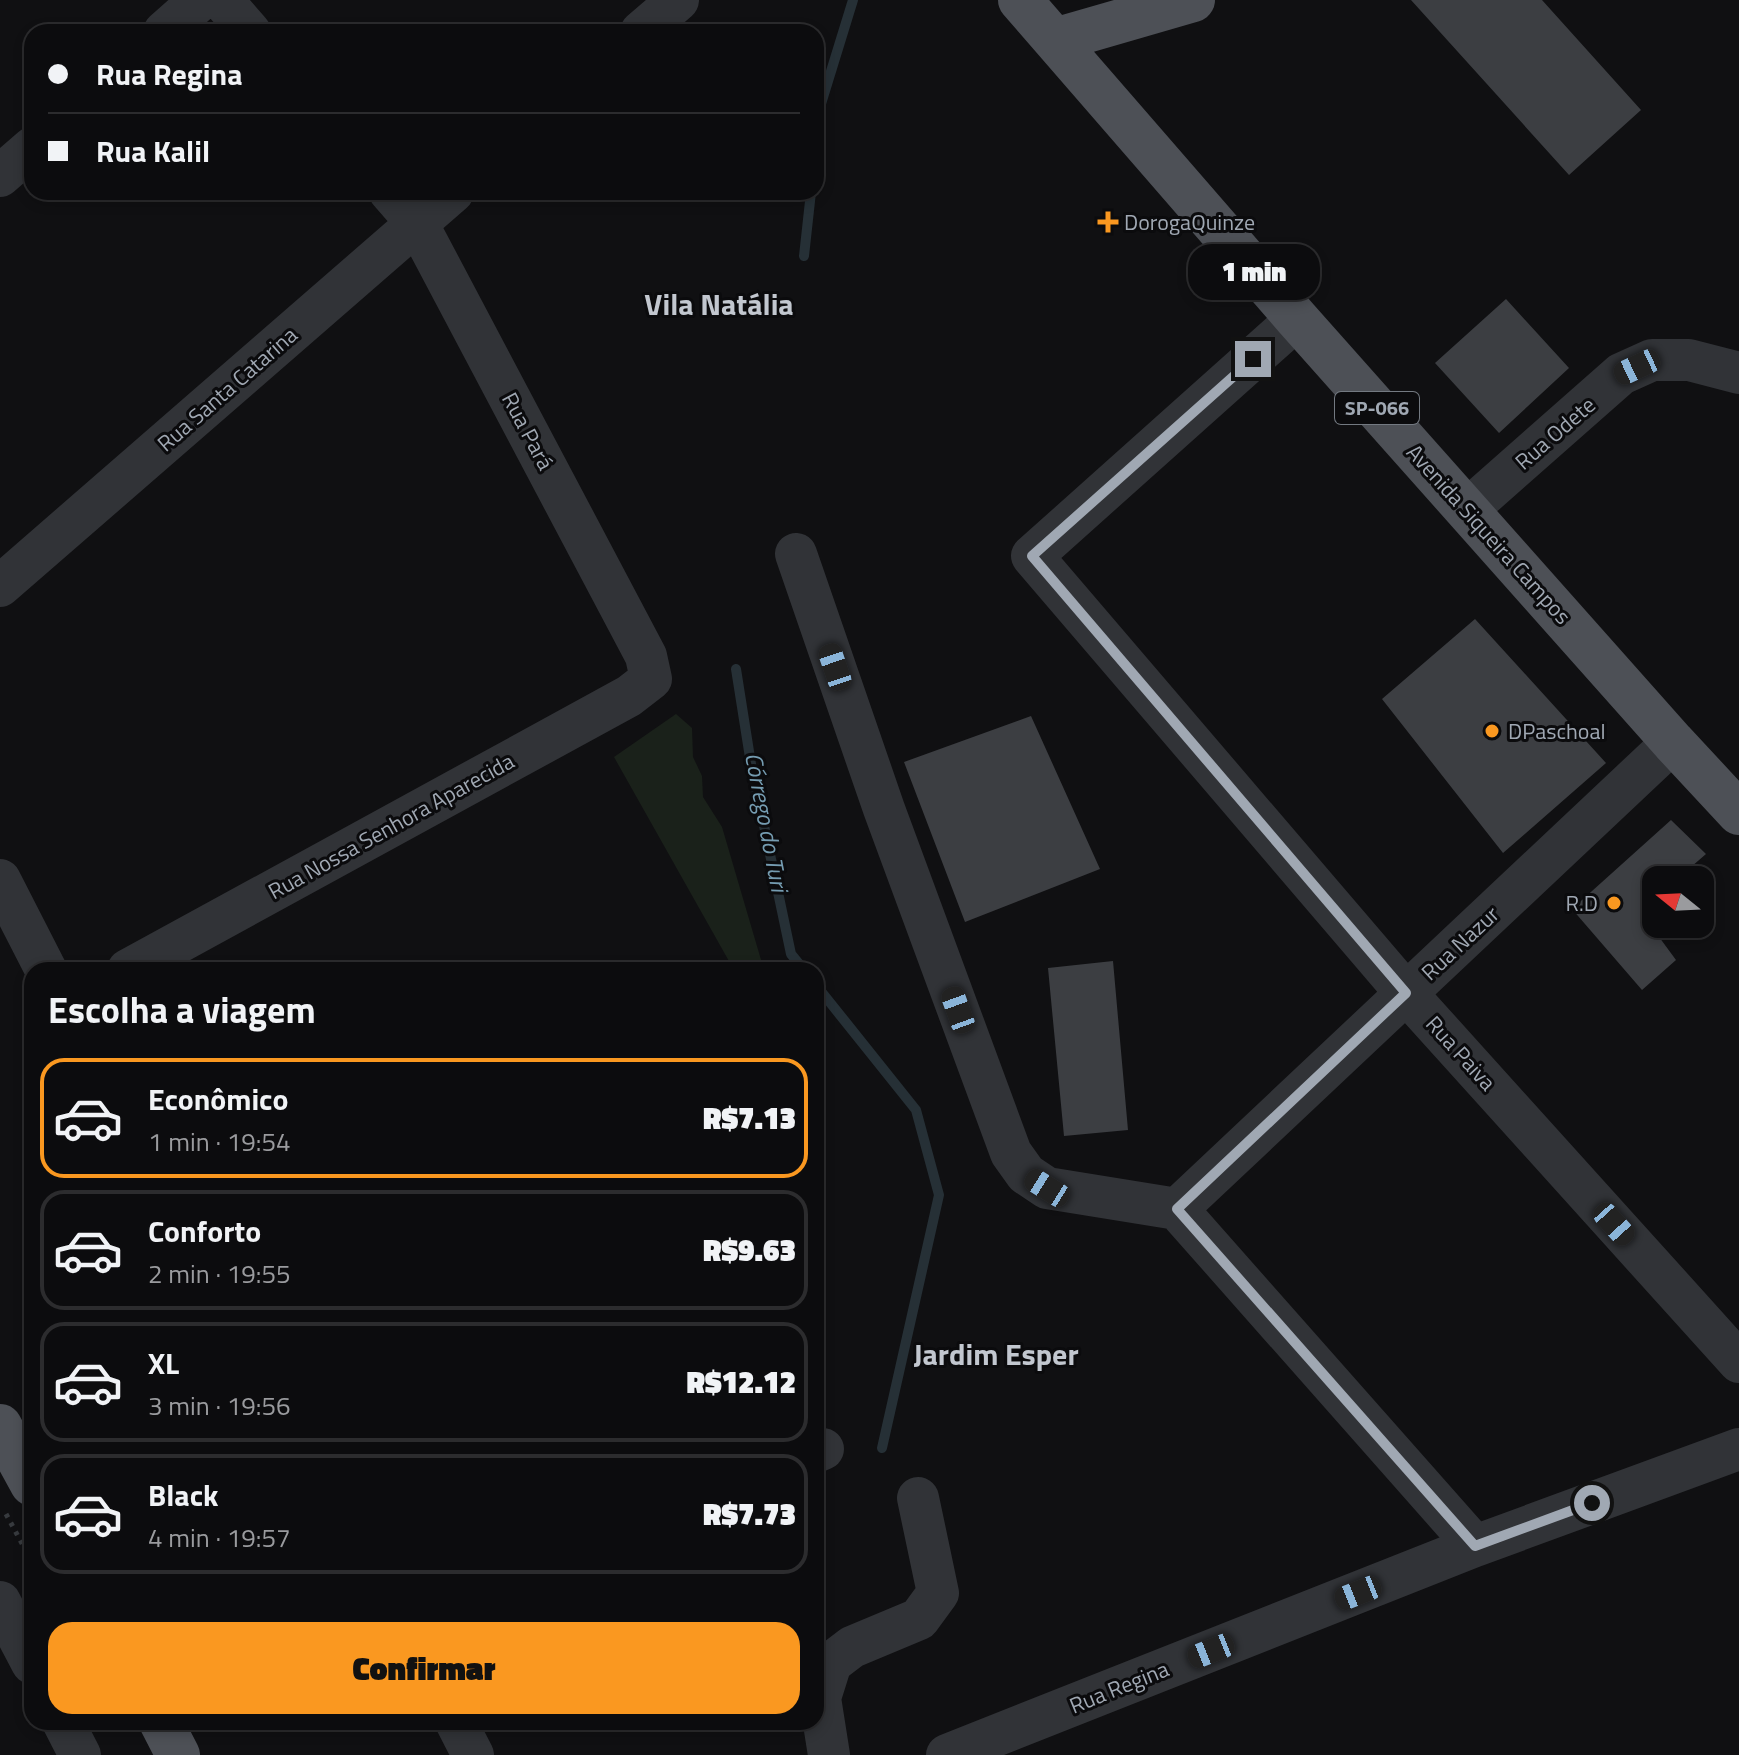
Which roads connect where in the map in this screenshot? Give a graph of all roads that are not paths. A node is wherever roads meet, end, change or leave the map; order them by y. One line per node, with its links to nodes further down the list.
1 (200, 0): 6 (street)
2 (222, 0): 7 (street)
3 (678, 0): 8 (street)
4 (1020, 0): 9 (main road, Avenida Siqueira Campos / SP-066)
5 (1193, 0): 9 (main road)
6 (173, 24)
7 (243, 24)
8 (650, 24)
9 (1055, 40): 15 (main road, Avenida Siqueira Campos / SP-066)
10 (24, 155): 11 (street)
11 (0, 176)
12 (397, 200): 14 (street, Rua Pará)
13 (444, 200): 14 (street, Rua Santa Catarina)
14 (417, 223): 19 (street, Rua Santa Catarina); 20 (street, Rua Pará)
15 (1297, 319): 17 (main road, Avenida Siqueira Campos / SP-066); 26 (street, Rua Paiva)
16 (1739, 373): 17 (street, Rua Odete)
17 (1468, 509): 21 (main road, Avenida Siqueira Campos / SP-066)
18 (796, 554): 27 (street)
19 (0, 586)
20 (651, 679): 25 (street, Rua Nossa Senhora Aparecida)
21 (1673, 742): 22 (main road, Avenida Siqueira Campos / SP-066); 26 (street, Rua Nazur)
22 (1739, 813)
23 (1, 883): 24 (street)
24 (42, 962)
25 (143, 962)
26 (1406, 993): 27 (street, Rua Nazur); 28 (street, Rua Paiva)
27 (1177, 1209): 33 (street)
28 (1739, 1362)
29 (0, 1426): 31 (main road)
30 (1739, 1449): 33 (street, Rua Regina)
31 (24, 1470)
32 (918, 1498): 36 (street)
33 (1475, 1546): 45 (street, Rua Regina)
34 (0, 1602): 35 (street)
35 (24, 1648)
36 (824, 1685)
37 (824, 1723): 44 (street)
38 (67, 1730): 41 (street)
39 (165, 1730): 42 (main road)
40 (460, 1730): 43 (street)
41 (80, 1755)
42 (178, 1755)
43 (473, 1755)
44 (829, 1755)
45 (947, 1755)

